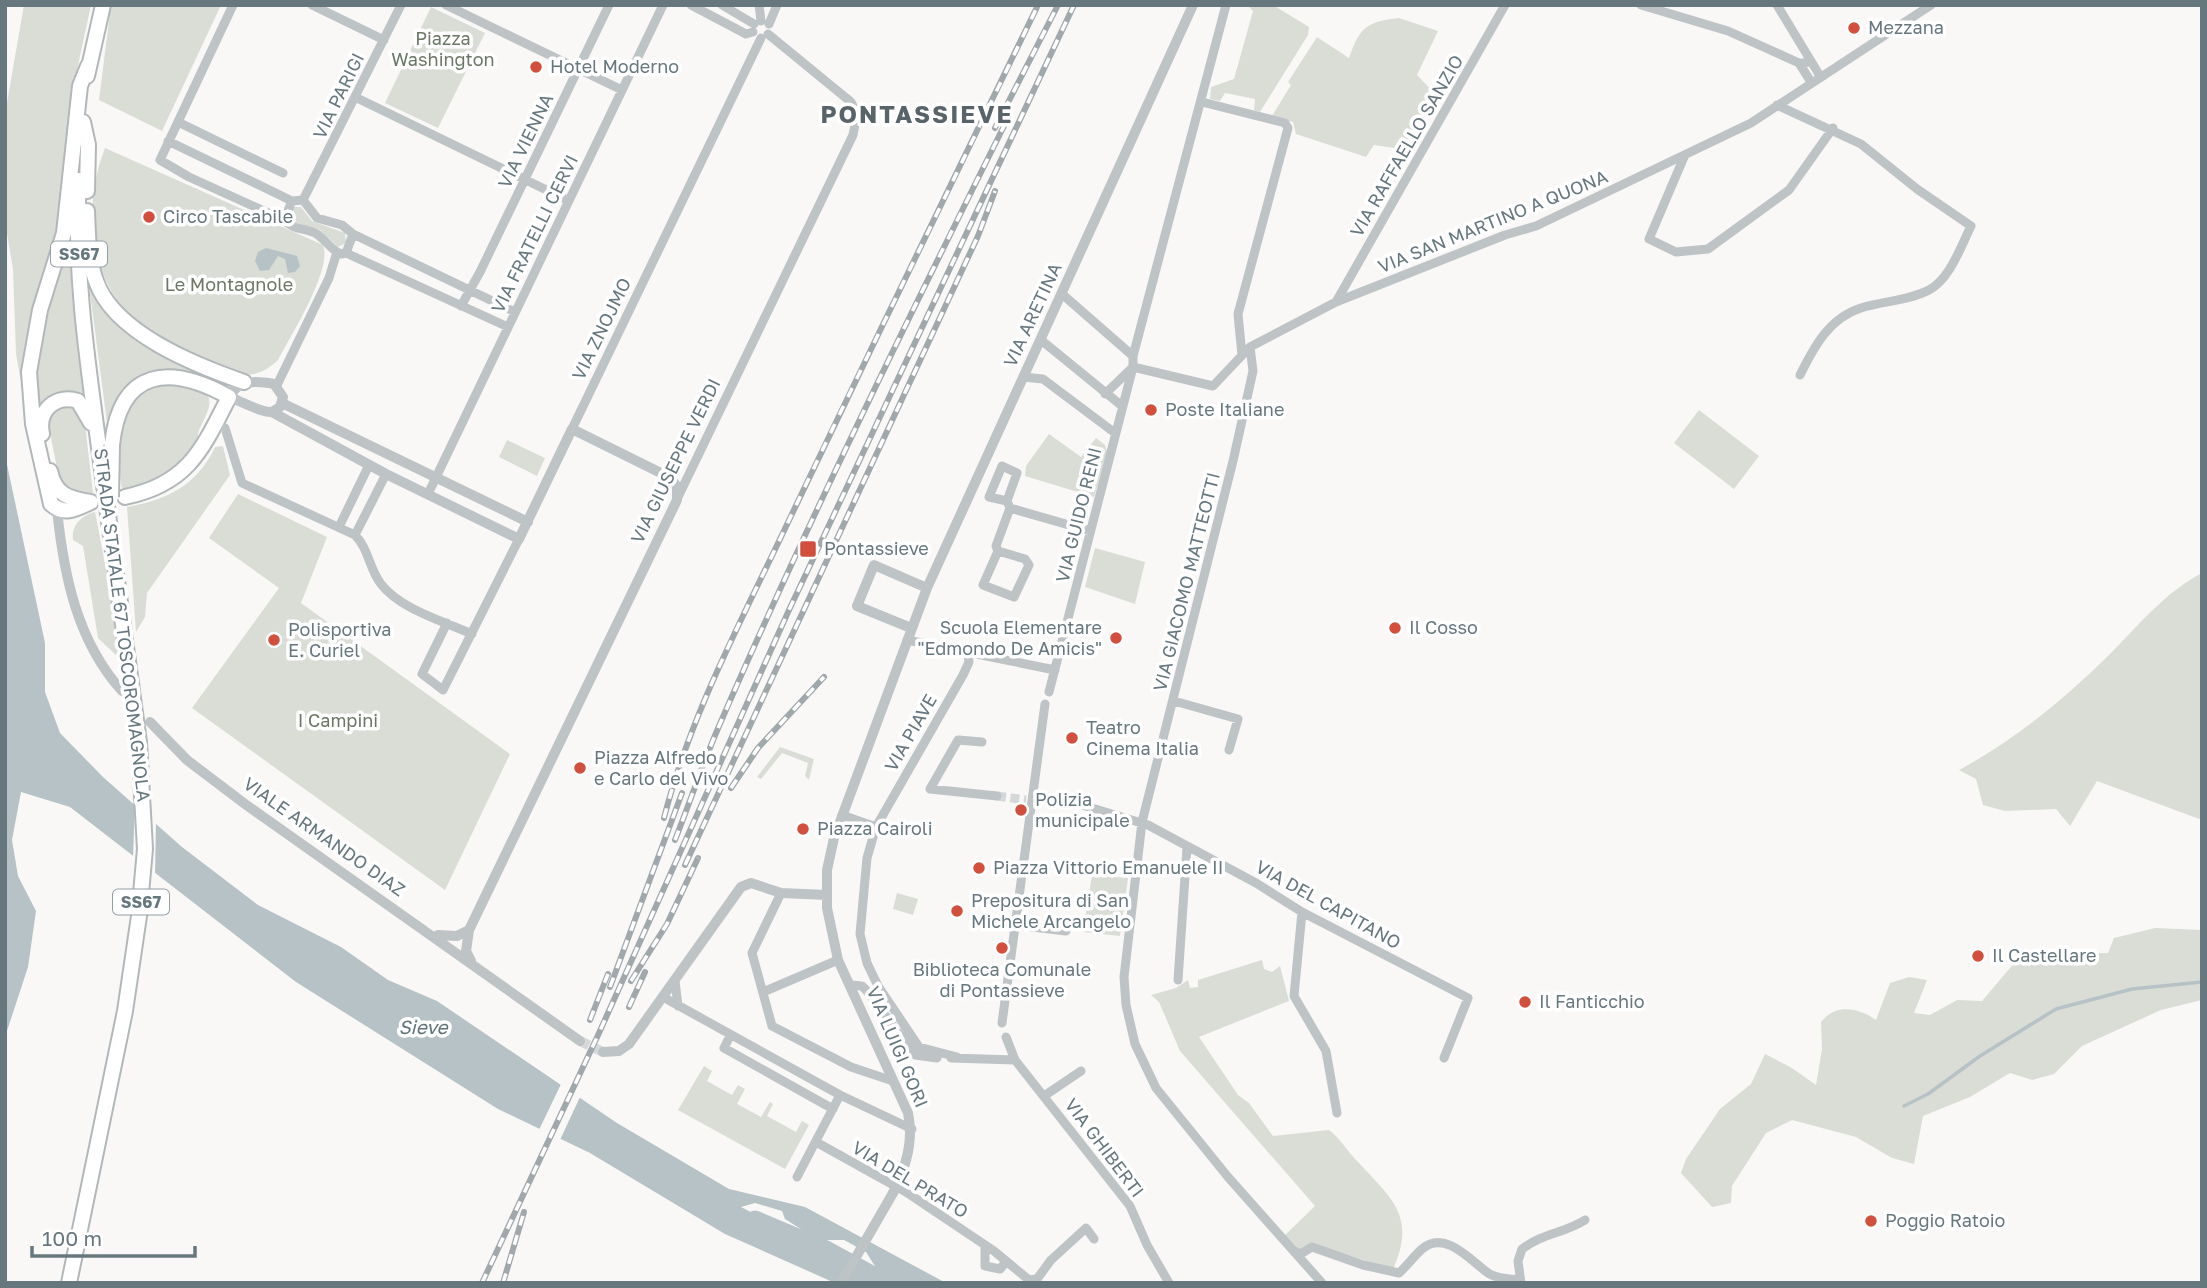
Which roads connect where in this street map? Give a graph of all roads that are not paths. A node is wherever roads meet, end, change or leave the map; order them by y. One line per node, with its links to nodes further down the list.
1 (103, 5): 22 (main road, STRADA STATALE 67 TOSCOROMAGNOLA / SS67)
2 (233, 5): 30 (street)
3 (312, 5): 19 (street)
4 (401, 5): 19 (street, VIA PARIGI)
5 (446, 5): 23 (street)
6 (609, 5): 23 (street, VIA VIENNA)
7 (663, 5): 26 (street, VIA FRATELLI CERVI)
8 (691, 5): 18 (street)
9 (722, 5): 18 (street)
10 (759, 5): 18 (street)
11 (777, 5): 18 (street, VIA ZNOJMO)
12 (1193, 5): 46 (street, VIA ARETINA)
13 (1226, 5): 28 (street, VIA GUIDO RENI)
14 (1505, 5): 47 (street, VIA RAFFAELLO SANZIO)
15 (1642, 5): 20 (street)
16 (1777, 5): 21 (street)
17 (1931, 5): 24 (street, VIA SAN MARTINO A QUONA)
18 (761, 29): 69 (street, VIA ZNOJMO); 75 (street, VIA GIUSEPPE VERDI)
19 (384, 40): 27 (street, VIA PARIGI)
20 (1799, 63): 21 (street); 25 (street)
21 (1813, 64): 24 (street)
22 (88, 66): 31 (main road, STRADA STATALE 67 TOSCOROMAGNOLA / SS67); 82 (main road)
23 (579, 70): 26 (street); 36 (street, VIA VIENNA)
24 (1820, 76): 25 (street, VIA SAN MARTINO A QUONA)
25 (1811, 82): 29 (street, VIA SAN MARTINO A QUONA)
26 (622, 90): 39 (street, VIA FRATELLI CERVI)
27 (357, 98): 36 (street); 37 (street, VIA PARIGI)
28 (1202, 102): 53 (street); 54 (street, VIA GUIDO RENI)
29 (1777, 105): 32 (street); 34 (street, VIA SAN MARTINO A QUONA)
30 (178, 121): 33 (street); 35 (street)
31 (83, 122): 58 (main road); 72 (main road, STRADA STATALE 67 TOSCOROMAGNOLA / SS67)
32 (1833, 128): 34 (street); 56 (street)
33 (168, 141): 38 (street); 40 (street)
34 (1684, 157): 47 (street, VIA SAN MARTINO A QUONA)
35 (283, 173)
36 (524, 180): 39 (street); 45 (street, VIA VIENNA)
37 (303, 200): 38 (street); 41 (street)
38 (292, 201): 40 (street)
39 (569, 201): 49 (street, VIA FRATELLI CERVI)
40 (285, 220): 42 (street)
41 (353, 234): 42 (street); 43 (street)
42 (341, 253): 44 (street); 60 (street)
43 (395, 254): 44 (street); 45 (street)
44 (387, 272): 48 (street)
45 (468, 290): 48 (street, VIA VIENNA); 49 (street)
46 (1062, 294): 51 (street, VIA ARETINA); 54 (street)
47 (1336, 302): 52 (street, VIA SAN MARTINO A QUONA)
48 (461, 306): 50 (street)
49 (515, 313): 50 (street, VIA FRATELLI CERVI)
50 (508, 327): 76 (street, VIA FRATELLI CERVI)
51 (1041, 340): 57 (street, VIA ARETINA); 61 (street)
52 (1250, 347): 53 (street, VIA SAN MARTINO A QUONA); 98 (street, VIA GIACOMO MATTEOTTI)
53 (1242, 355): 55 (street, VIA SAN MARTINO A QUONA)
54 (1133, 356): 55 (street, VIA GUIDO RENI)
55 (1133, 367): 61 (street); 65 (street, VIA GUIDO RENI)
56 (1800, 375)
57 (1023, 377): 71 (street); 89 (street, VIA ARETINA)
58 (244, 382): 59 (street); 62 (street)
59 (260, 385): 60 (street); 64 (street)
60 (277, 385): 63 (street)
61 (1105, 394): 65 (street)
62 (229, 397): 64 (street); 68 (main road); 72 (main road)
63 (282, 402): 66 (street); 67 (street)
64 (254, 405): 66 (street)
65 (1122, 406): 71 (street, VIA GUIDO RENI)
66 (272, 412): 70 (street)
67 (313, 418): 70 (street); 76 (street)
68 (215, 423): 79 (main road); 84 (street)
69 (572, 429): 77 (street); 83 (street, VIA ZNOJMO)
70 (306, 432): 73 (street)
71 (1115, 433): 85 (street, VIA GUIDO RENI)
72 (105, 445): 80 (main road); 147 (main road, STRADA STATALE 67 TOSCOROMAGNOLA / SS67, bridge)
73 (369, 465): 74 (street); 84 (street)
74 (386, 474): 78 (street); 86 (street)
75 (690, 474): 77 (street); 81 (street, VIA GIUSEPPE VERDI)
76 (436, 476): 78 (street, VIA FRATELLI CERVI); 83 (street)
77 (671, 478): 81 (street)
78 (428, 494): 87 (street)
79 (125, 497)
80 (68, 498): 82 (street); 82 (main road)
81 (677, 500): 113 (street, VIA GIUSEPPE VERDI)
82 (57, 510): 96 (street)
83 (528, 522): 87 (street, VIA ZNOJMO)
84 (339, 527): 86 (street)
85 (1090, 531): 88 (street); 95 (street, VIA GUIDO RENI)
86 (355, 535): 90 (street)
87 (519, 539): 92 (street, VIA ZNOJMO)
88 (998, 551): 88 (street)
89 (927, 588): 91 (street, VIA ARETINA); 91 (street)
90 (447, 622): 92 (street); 92 (street, VIA ZNOJMO)
91 (911, 628): 93 (street, VIA ARETINA)
92 (472, 634)
93 (907, 640): 94 (street); 105 (street, VIA ARETINA)
94 (968, 654): 95 (street); 107 (street, VIA PIAVE)
95 (1055, 670): 97 (street, VIA GUIDO RENI)
96 (122, 691)
97 (1049, 691)
98 (1174, 701): 102 (street); 106 (street, VIA GIACOMO MATTEOTTI)
99 (1045, 704): 104 (street)
100 (150, 722): 115 (street, VIALE ARMANDO DIAZ)
101 (982, 742): 103 (street)
102 (1229, 750)
103 (997, 796)
104 (1030, 798): 106 (street, VIA DEL CAPITANO); 112 (street)
105 (842, 815): 107 (street); 110 (street, VIA LUIGI GORI)
106 (1142, 822): 108 (street, VIA DEL CAPITANO); 144 (street, VIA GIACOMO MATTEOTTI)
107 (876, 827): 129 (street, VIA PIAVE)
108 (1186, 847): 111 (street, VIA DEL CAPITANO); 118 (street)
109 (781, 893): 110 (street); 119 (street); 121 (street)
110 (827, 895): 117 (street, VIA LUIGI GORI)
111 (1302, 912): 130 (street, VIA DEL CAPITANO); 137 (street)
112 (1016, 925): 114 (street); 124 (street)
113 (469, 930): 115 (street); 116 (street, VIA GIUSEPPE VERDI)
114 (1066, 931)
115 (429, 932): 116 (street, VIALE ARMANDO DIAZ)
116 (471, 961): 127 (street, VIALE ARMANDO DIAZ)
117 (838, 961): 120 (street, VIA LUIGI GORI); 121 (street)
118 (1178, 980)
119 (675, 981): 122 (street); 123 (street)
120 (851, 985): 129 (street); 133 (street, VIA LUIGI GORI)
121 (763, 992): 133 (street)
122 (663, 997): 123 (street); 128 (street)
123 (678, 1006): 125 (street)
124 (1002, 1023)
125 (730, 1035): 134 (street); 136 (street)
126 (1006, 1037): 131 (street, VIA GHIBERTI)
127 (580, 1041)
128 (603, 1052)
129 (957, 1057): 131 (street)
130 (1444, 1058)
131 (1015, 1060): 135 (street, VIA GHIBERTI)
132 (1081, 1071): 135 (street)
133 (893, 1081): 138 (street, VIA LUIGI GORI)
134 (840, 1095): 136 (street); 138 (street)
135 (1044, 1096): 149 (street, VIA GHIBERTI)
136 (833, 1109): 139 (street)
137 (1338, 1113)
138 (912, 1129): 148 (street, VIA LUIGI GORI, bridge)
139 (816, 1142): 140 (street); 143 (street, VIA DEL PRATO)
140 (797, 1177)
141 (1585, 1220): 146 (street)
142 (1094, 1239): 145 (street)
143 (985, 1247): 145 (street, VIA DEL PRATO); 145 (street, VIA DEL PRATO)
144 (1296, 1250): 146 (street); 150 (street, VIA GIACOMO MATTEOTTI)
145 (1005, 1263)
146 (1521, 1281)
147 (69, 1283)
148 (841, 1283)
149 (1169, 1283)
150 (1322, 1283)

